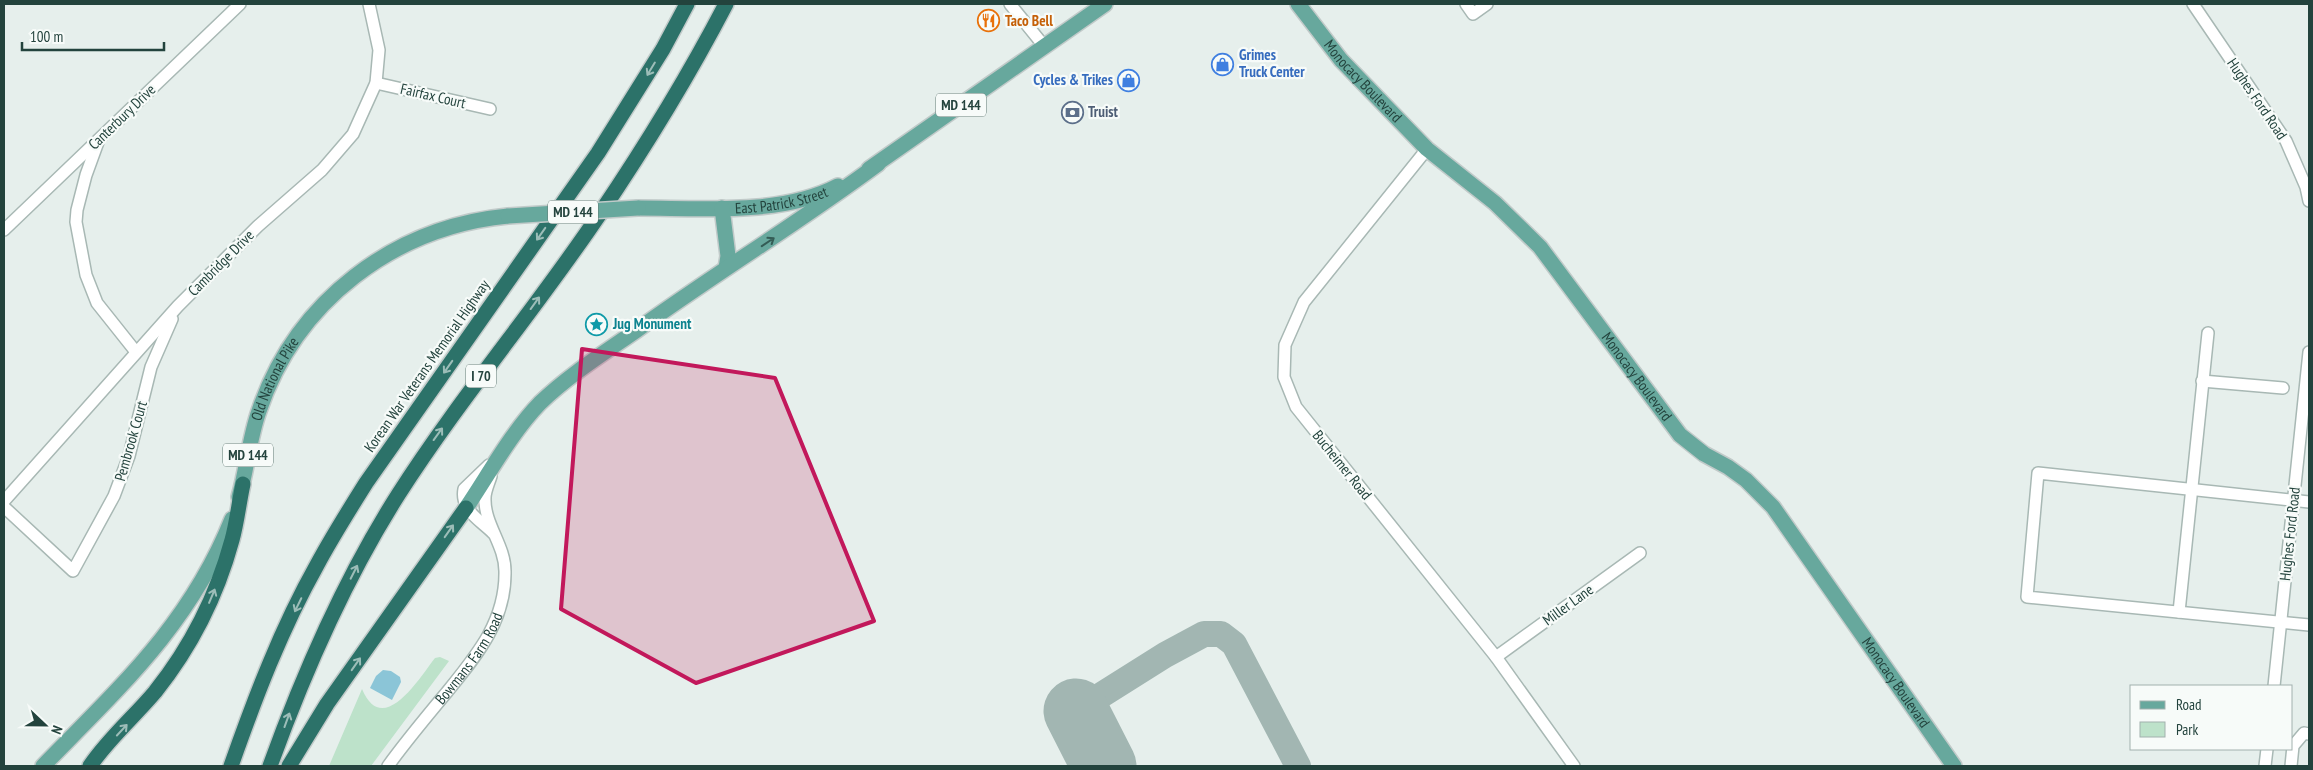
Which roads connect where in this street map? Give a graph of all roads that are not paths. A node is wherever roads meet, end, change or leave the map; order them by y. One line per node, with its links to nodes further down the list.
1 (240, 4): 14 (street, Canterbury Drive)
2 (369, 4): 12 (street, Cambridge Drive)
3 (687, 4): 44 (highway, Korean War Veterans Memorial Highway / I 70, one-way to 44)
4 (726, 4): 53 (highway, I 70, one-way to 4)
5 (1010, 4): 11 (street)
6 (1105, 4): 11 (main road, East Patrick Street / MD 144)
7 (1298, 4): 15 (main road, Monocacy Boulevard)
8 (1466, 4): 9 (street)
9 (1487, 4)
10 (2193, 4): 17 (street, Hughes Ford Road)
11 (1044, 46): 16 (main road, East Patrick Street / MD 144)
12 (376, 83): 13 (street, Fairfax Court); 22 (street, Cambridge Drive)
13 (490, 109)
14 (100, 138): 20 (street, Canterbury Drive); 24 (street)
15 (1427, 149): 42 (street, Bucheimer Road); 57 (main road, Monocacy Boulevard)
16 (878, 164): 19 (main road, East Patrick Street / MD 144); 21 (main road, one-way to 16)
17 (2309, 201)
18 (638, 208): 19 (main road, East Patrick Street / MD 144); 30 (main road, Old National Pike / MD 144, bridge)
19 (722, 208): 21 (main road)
20 (4, 230)
21 (726, 268): 28 (main road)
22 (178, 306): 24 (street, Cambridge Drive); 35 (street, Pembrook Court)
23 (2208, 333): 26 (street)
24 (136, 352): 33 (street, Cambridge Drive)
25 (2309, 352): 32 (street, Hughes Ford Road)
26 (2202, 381): 27 (street); 31 (street)
27 (2282, 388)
28 (505, 448): 29 (main road); 36 (street)
29 (494, 468): 36 (main road); 37 (street, Bowmans Farm Road)
30 (243, 484): 49 (main road, Old National Pike / MD 144); 50 (highway, one-way to 30)
31 (2191, 489): 32 (street); 39 (street); 39 (street)
32 (2294, 500): 34 (street); 40 (street, Hughes Ford Road)
33 (4, 501)
34 (2309, 502)
35 (4, 507)
36 (466, 508): 37 (street, Bowmans Farm Road); 54 (highway, one-way to 36)
37 (495, 534): 55 (street, Bowmans Farm Road)
38 (1640, 553): 42 (street, Miller Lane)
39 (2178, 612): 40 (street)
40 (2281, 622): 41 (street); 43 (street, Hughes Ford Road)
41 (2309, 625)
42 (1496, 657): 56 (street, Bucheimer Road)
43 (2274, 685)
44 (251, 709): 51 (highway); 52 (highway, Korean War Veterans Memorial Highway / I 70)
45 (2309, 734): 46 (street)
46 (2293, 746)
47 (2267, 750): 58 (street)
48 (2293, 750): 59 (street)
49 (43, 766)
50 (90, 766)
51 (224, 766)
52 (231, 766)
53 (270, 766)
54 (289, 766)
55 (388, 766)
56 (1574, 766)
57 (1954, 766)
58 (2265, 766)
59 (2291, 766)

